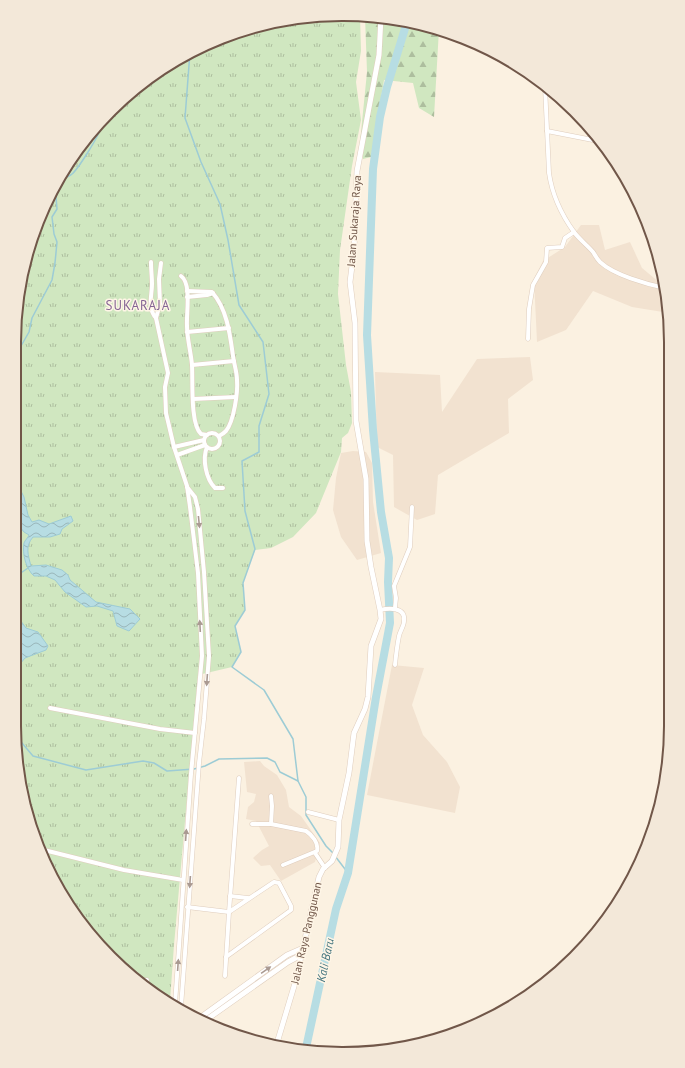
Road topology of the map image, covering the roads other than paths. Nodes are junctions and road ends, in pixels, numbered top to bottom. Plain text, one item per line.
1 (381, 24) edge
2 (546, 94) edge
3 (547, 131) junction
4 (592, 140) edge
5 (574, 232) junction
6 (151, 262) dead end
7 (161, 263) dead end
8 (181, 276) dead end
9 (659, 287) edge
10 (188, 291) junction
11 (213, 293) junction
12 (187, 297) junction
13 (156, 318) junction
14 (228, 328) junction
15 (187, 332) junction
16 (528, 340) dead end
17 (234, 361) junction
18 (192, 365) junction
19 (236, 397) junction
20 (193, 399) junction
21 (219, 436) junction
22 (206, 437) junction
23 (206, 446) junction
24 (174, 447) junction
25 (176, 455) junction
26 (187, 486) junction
27 (223, 488) dead end
28 (412, 507) dead end
29 (382, 609) junction
30 (394, 609) junction
31 (202, 656) junction
32 (209, 656) junction
33 (395, 665) dead end
34 (50, 708) dead end
35 (197, 710) junction
36 (205, 711) junction
37 (195, 733) junction
38 (239, 778) dead end
39 (271, 796) dead end
40 (308, 812) dead end
41 (339, 820) junction
42 (252, 824) dead end
43 (271, 824) junction
44 (46, 850) edge
45 (315, 853) junction
46 (283, 865) dead end
47 (325, 868) junction
48 (183, 880) junction
49 (230, 896) junction
50 (248, 898) junction
51 (182, 906) junction
52 (188, 907) junction
53 (228, 912) junction
54 (302, 948) junction
55 (301, 955) junction
56 (226, 957) junction
57 (225, 976) dead end
58 (236, 995) junction
59 (175, 1000) edge
60 (181, 1004) edge
61 (203, 1016) edge
62 (208, 1018) edge
63 (278, 1040) edge

1 - 29 street, Jalan Sukaraja Raya
2 - 3 street
3 - 4 street
3 - 5 street
5 - 9 street
5 - 16 street
6 - 13 street
7 - 13 street
8 - 10 street
10 - 11 street
10 - 12 street
11 - 12 street
11 - 14 street
12 - 15 street
13 - 24 street
14 - 15 street
14 - 17 street
15 - 18 street
17 - 18 street
17 - 19 street
18 - 20 street
19 - 20 street
19 - 21 street
20 - 22 street
21 - 22 street
21 - 23 street
22 - 23 street
22 - 24 street
23 - 25 street
23 - 27 street
24 - 25 street
25 - 26 street
31 -> 26 street
26 -> 32 street
28 - 30 street
29 - 30 street
29 - 41 street, Jalan Raya Panggunan
30 - 33 street
31 - 32 street
31 - 35 street
32 -> 36 street
34 - 37 street
35 - 36 street
35 - 37 street
36 -> 52 street
48 -> 37 street
38 - 49 street
39 - 43 street
40 - 41 street
41 - 47 street, Jalan Raya Panggunan
42 - 43 street
43 - 45 street
44 - 48 street
45 - 46 street
45 - 47 street
47 - 54 street, Jalan Raya Panggunan
48 - 51 street
49 - 50 street
49 - 53 street
50 - 53 street
50 - 56 street
51 - 52 street
59 -> 51 street
52 - 53 street
52 - 60 street
53 - 56 street
54 - 55 street, Jalan Raya Panggunan
58 -> 54 street
55 - 58 street
55 - 63 street, Jalan Raya Panggunan
56 - 57 street
58 - 61 street
58 - 62 street

